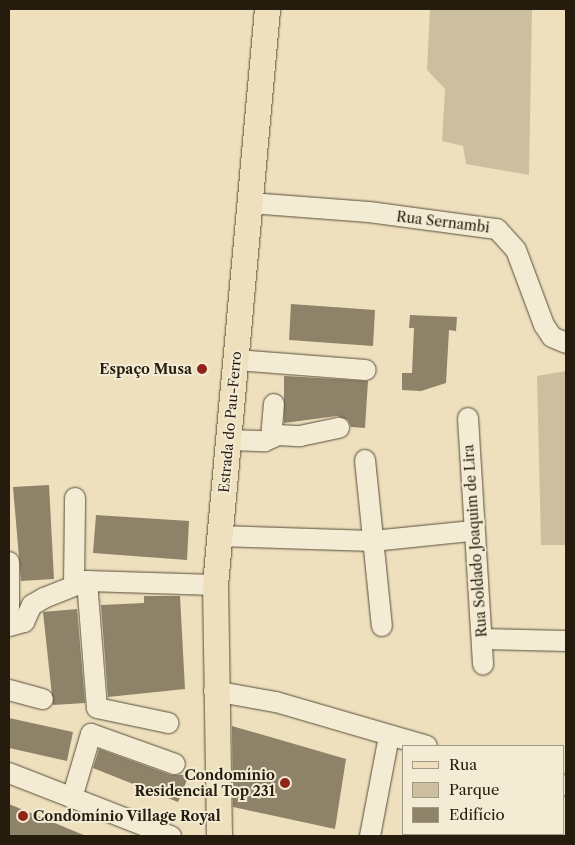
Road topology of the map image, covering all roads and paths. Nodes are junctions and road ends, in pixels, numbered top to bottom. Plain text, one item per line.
1 (267, 9) edge
2 (250, 203) junction
3 (566, 343) edge
4 (236, 360) junction
5 (358, 374) dead end
6 (274, 404) dead end
7 (468, 418) dead end
8 (339, 428) dead end
9 (271, 438) junction
10 (229, 440) junction
11 (365, 460) dead end
12 (75, 498) dead end
13 (472, 532) junction
14 (219, 536) junction
15 (373, 541) junction
16 (9, 562) edge
17 (80, 583) junction
18 (215, 585) junction
19 (9, 608) edge
20 (9, 626) edge
21 (382, 626) dead end
22 (482, 639) junction
23 (566, 641) edge
24 (483, 664) dead end
25 (9, 690) edge
26 (214, 691) junction
27 (43, 699) dead end
28 (168, 723) dead end
29 (389, 736) junction
30 (423, 745) edge
31 (175, 764) dead end
32 (9, 773) edge
33 (72, 798) junction
34 (171, 836) edge
35 (219, 836) edge
36 (370, 836) edge

1 - 2 main road, Estrada do Pau-Ferro
2 - 3 street, Rua Sernambi
2 - 4 main road, Estrada do Pau-Ferro
4 - 5 street
4 - 10 main road, Estrada do Pau-Ferro
6 - 9 street
7 - 13 street, Rua Soldado Joaquim de Lira
8 - 9 street
9 - 10 street
10 - 14 main road, Estrada do Pau-Ferro
11 - 15 street
12 - 17 street
13 - 15 street
13 - 22 street, Rua Soldado Joaquim de Lira
14 - 15 street
14 - 18 main road, Estrada do Pau-Ferro
15 - 21 street
16 - 19 street
17 - 18 street
17 - 20 street
17 - 28 street
18 - 26 main road, Estrada do Pau-Ferro
22 - 23 street
22 - 24 street, Rua Soldado Joaquim de Lira
25 - 27 street
26 - 29 street
26 - 35 main road, Estrada do Pau-Ferro
29 - 30 street
29 - 36 street
31 - 33 street
32 - 33 street
33 - 34 street

